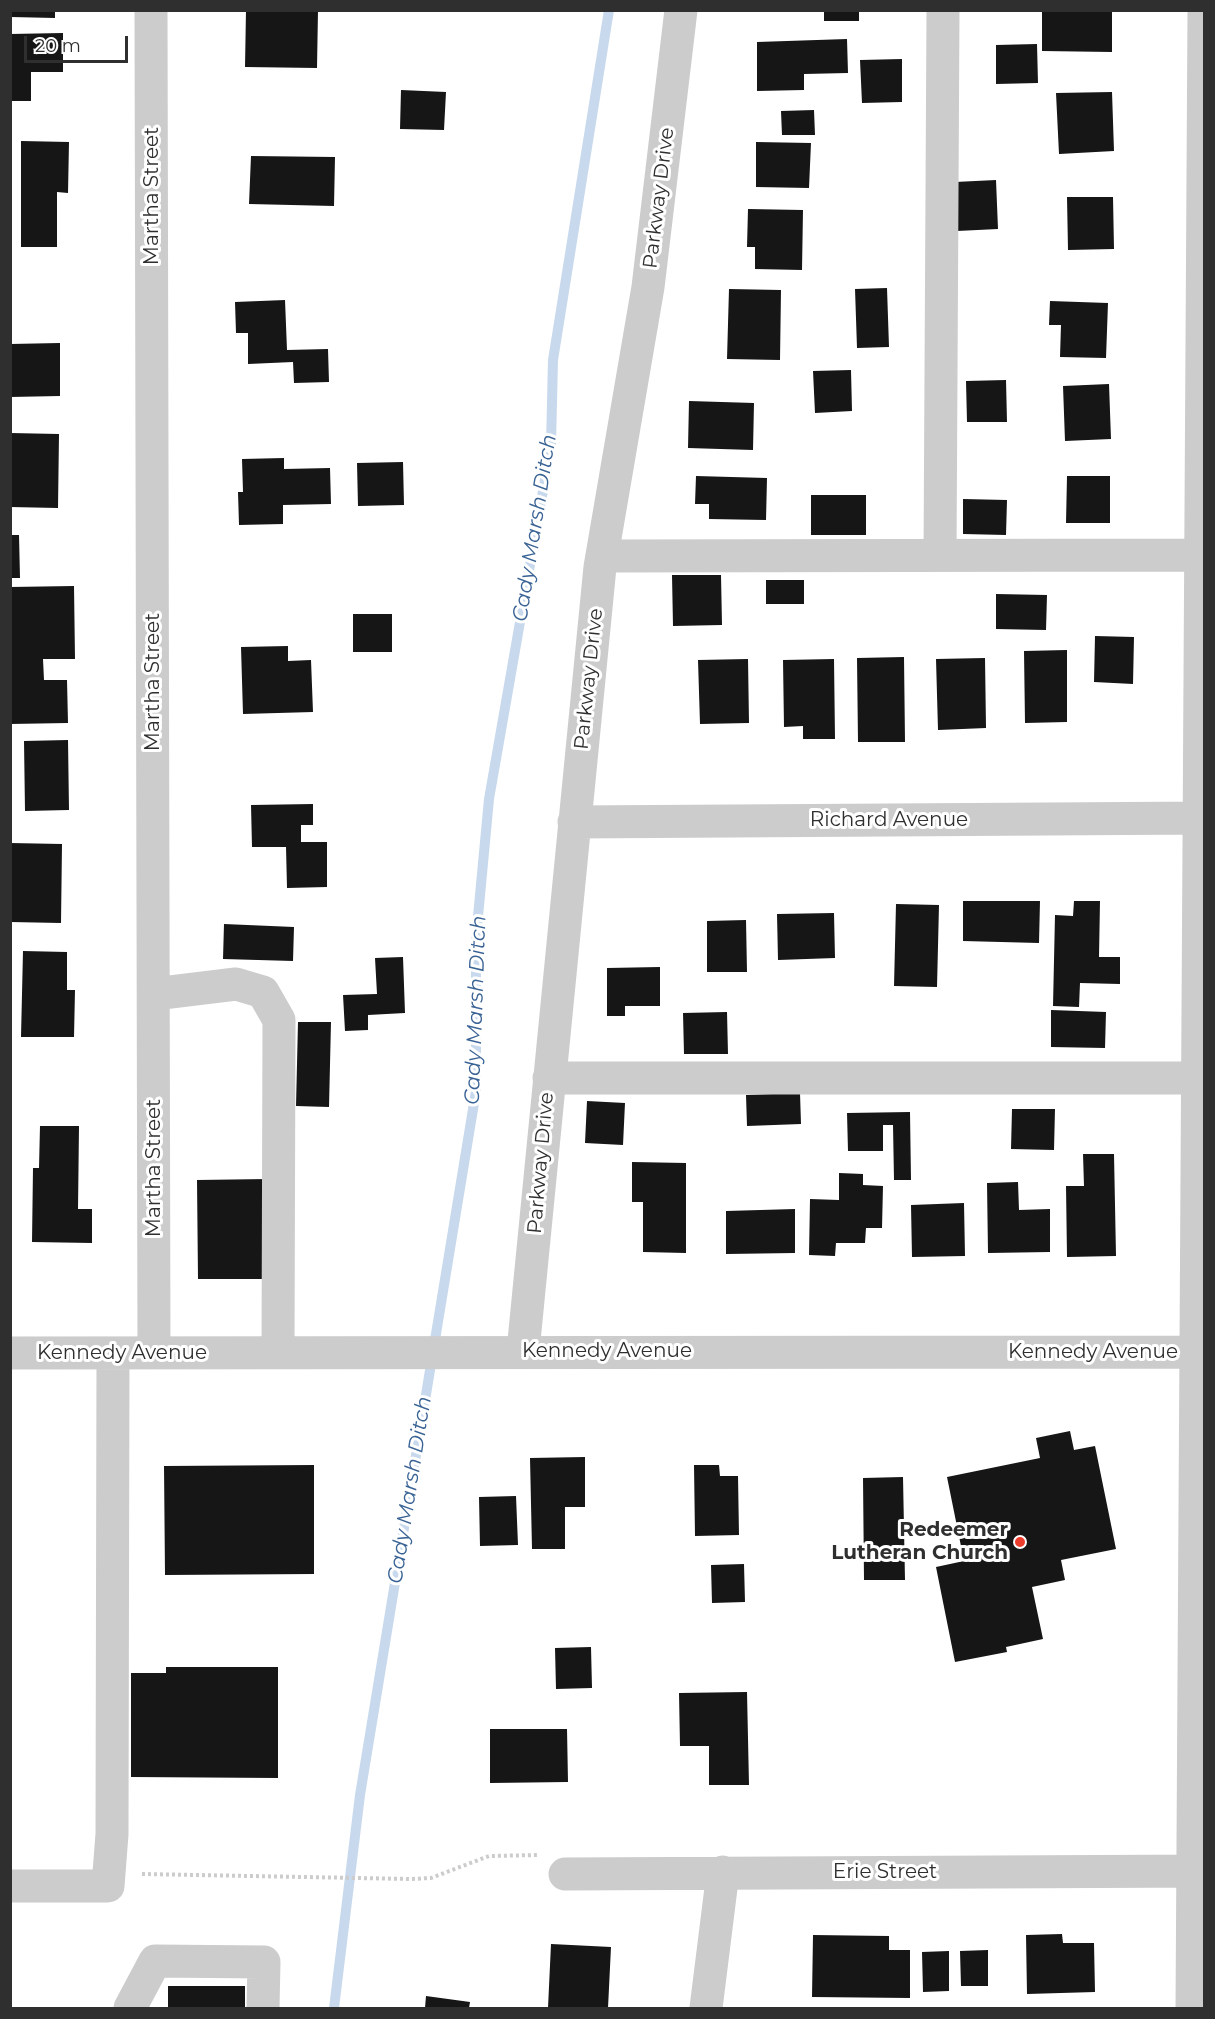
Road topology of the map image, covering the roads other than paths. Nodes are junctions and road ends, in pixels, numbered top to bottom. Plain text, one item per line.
1 (151, 10) edge
2 (681, 10) edge
3 (943, 10) edge
4 (1204, 10) edge
5 (940, 555) junction
6 (1202, 555) edge
7 (603, 556) junction
8 (1202, 818) edge
9 (574, 822) junction
10 (154, 994) junction
11 (549, 1078) junction
12 (1201, 1078) edge
13 (523, 1351) junction
14 (278, 1352) junction
15 (1200, 1352) edge
16 (10, 1353) edge
17 (113, 1353) junction
18 (154, 1353) junction
19 (1198, 1871) edge
20 (723, 1872) junction
21 (565, 1874) road end
22 (10, 1886) edge
23 (130, 2008) edge
24 (263, 2008) edge
25 (706, 2008) edge
26 (1192, 2008) edge

1 - 10 street, Martha Street
2 - 7 street, Parkway Drive
3 - 5 street
4 - 6 street
5 - 6 street
5 - 7 street
6 - 8 street
7 - 9 street, Parkway Drive
8 - 9 street, Richard Avenue
8 - 12 street
9 - 11 street, Parkway Drive
10 - 14 street
10 - 18 street, Martha Street
11 - 12 street
11 - 13 street, Parkway Drive
12 - 15 street
13 - 14 street, Kennedy Avenue
13 - 15 street, Kennedy Avenue
14 - 18 street, Kennedy Avenue
15 - 19 street
16 - 17 street, Kennedy Avenue
17 - 18 street, Kennedy Avenue
17 - 22 street
19 - 20 street, Erie Street
19 - 26 street
20 - 21 street, Erie Street
20 - 25 street
23 - 24 street

